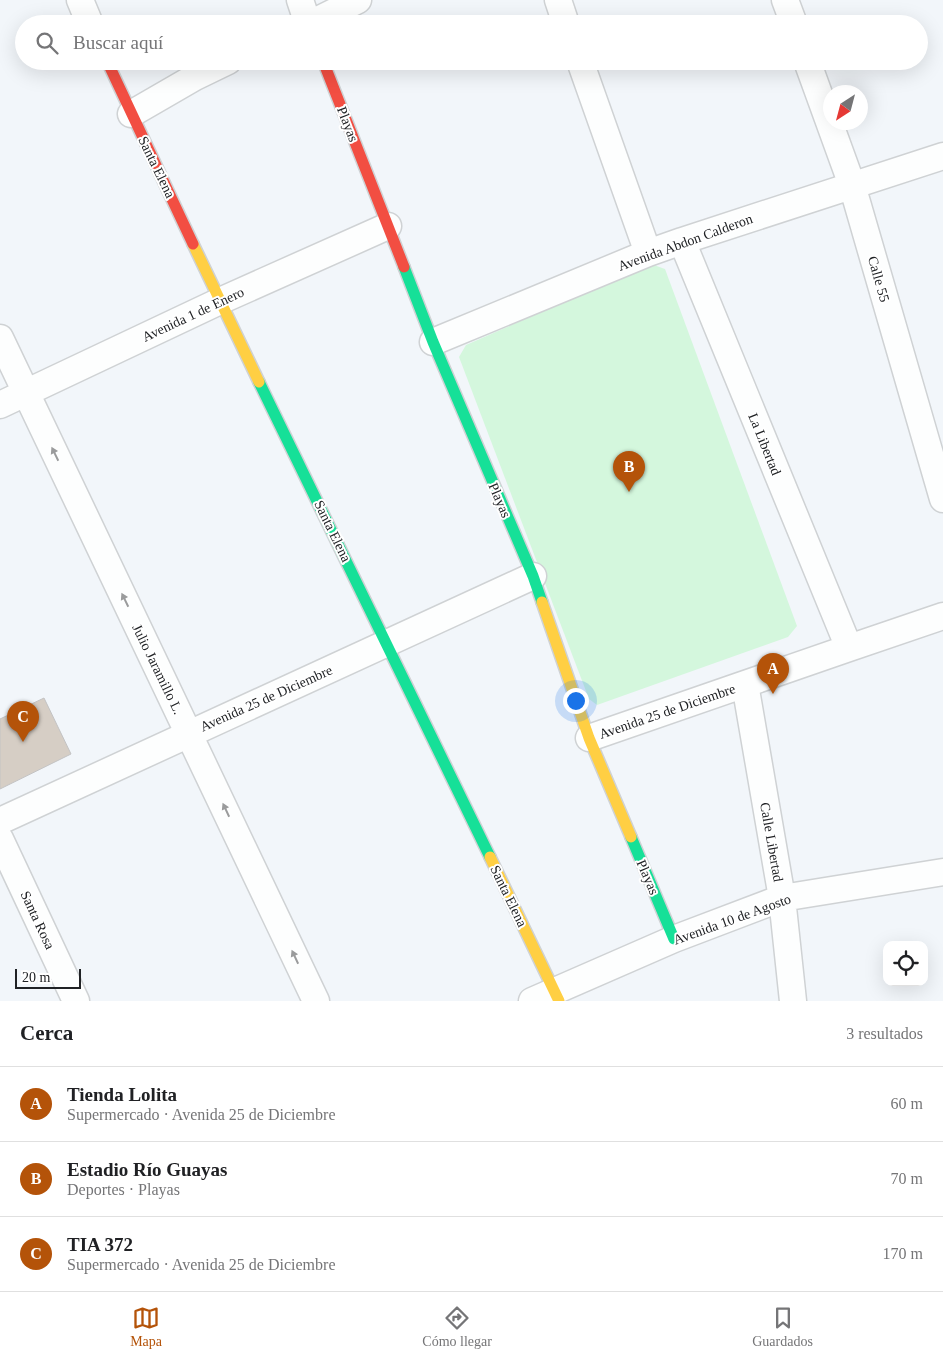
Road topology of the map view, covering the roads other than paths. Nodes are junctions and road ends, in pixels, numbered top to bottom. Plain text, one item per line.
1 (80, 0) edge
2 (300, 0) edge
3 (358, 0) edge
4 (558, 0) edge
5 (785, 0) edge
6 (86, 15) edge
7 (306, 15) edge
8 (327, 15) edge
9 (563, 15) edge
10 (791, 15) edge
11 (111, 70) edge
12 (209, 70) edge
13 (327, 70) edge
14 (583, 70) edge
15 (810, 70) edge
16 (131, 114) junction
17 (943, 156) edge
18 (852, 185) junction
19 (388, 226) junction
20 (682, 241) junction
21 (648, 253) junction
22 (220, 300) junction
23 (0, 338) edge
24 (433, 342) junction
25 (26, 393) junction
26 (0, 405) edge
27 (943, 498) edge
28 (533, 576) junction
29 (943, 616) edge
30 (388, 644) junction
31 (848, 648) junction
32 (745, 684) junction
33 (189, 733) junction
34 (589, 738) junction
35 (0, 821) edge
36 (0, 839) edge
37 (943, 872) edge
38 (782, 898) junction
39 (674, 939) junction
40 (549, 998) edge
41 (76, 1001) edge
42 (316, 1001) edge
43 (793, 1001) edge

1 - 6 street
2 - 7 street
3 - 8 street
4 - 9 street
5 - 10 street
11 - 16 street, Santa Elena
12 - 16 street
13 - 19 street, Playas
14 - 21 street
15 - 18 street, Calle 55
16 - 22 street, Santa Elena
17 - 18 street, Avenida Abdon Calderon
18 - 20 street, Avenida Abdon Calderon
18 - 27 street, Calle 55
19 - 22 street, Avenida 1 de Enero
19 - 24 street, Playas
20 - 21 street, Avenida Abdon Calderon
20 - 31 street, La Libertad
21 - 24 street, Avenida Abdon Calderon
22 - 25 street, Avenida 1 de Enero
22 - 30 street, Santa Elena
23 - 25 street, Julio Jaramillo L.
24 - 28 street, Playas
25 - 26 street, Avenida 1 de Enero
33 -> 25 street, Julio Jaramillo L.
28 - 30 street, Avenida 25 de Diciembre
28 - 34 street, Playas
29 - 31 street, Avenida 25 de Diciembre
30 - 33 street, Avenida 25 de Diciembre
30 - 40 street, Santa Elena
31 - 32 street, Avenida 25 de Diciembre
32 - 34 street, Avenida 25 de Diciembre
32 - 38 street, Calle Libertad
33 - 35 street, Avenida 25 de Diciembre
42 -> 33 street, Julio Jaramillo L.
34 - 39 street, Playas
36 - 41 street, Santa Rosa
37 - 38 street, Avenida 10 de Agosto
38 - 39 street, Avenida 10 de Agosto
38 - 43 street, Calle Libertad
39 - 40 street, Avenida 10 de Agosto

